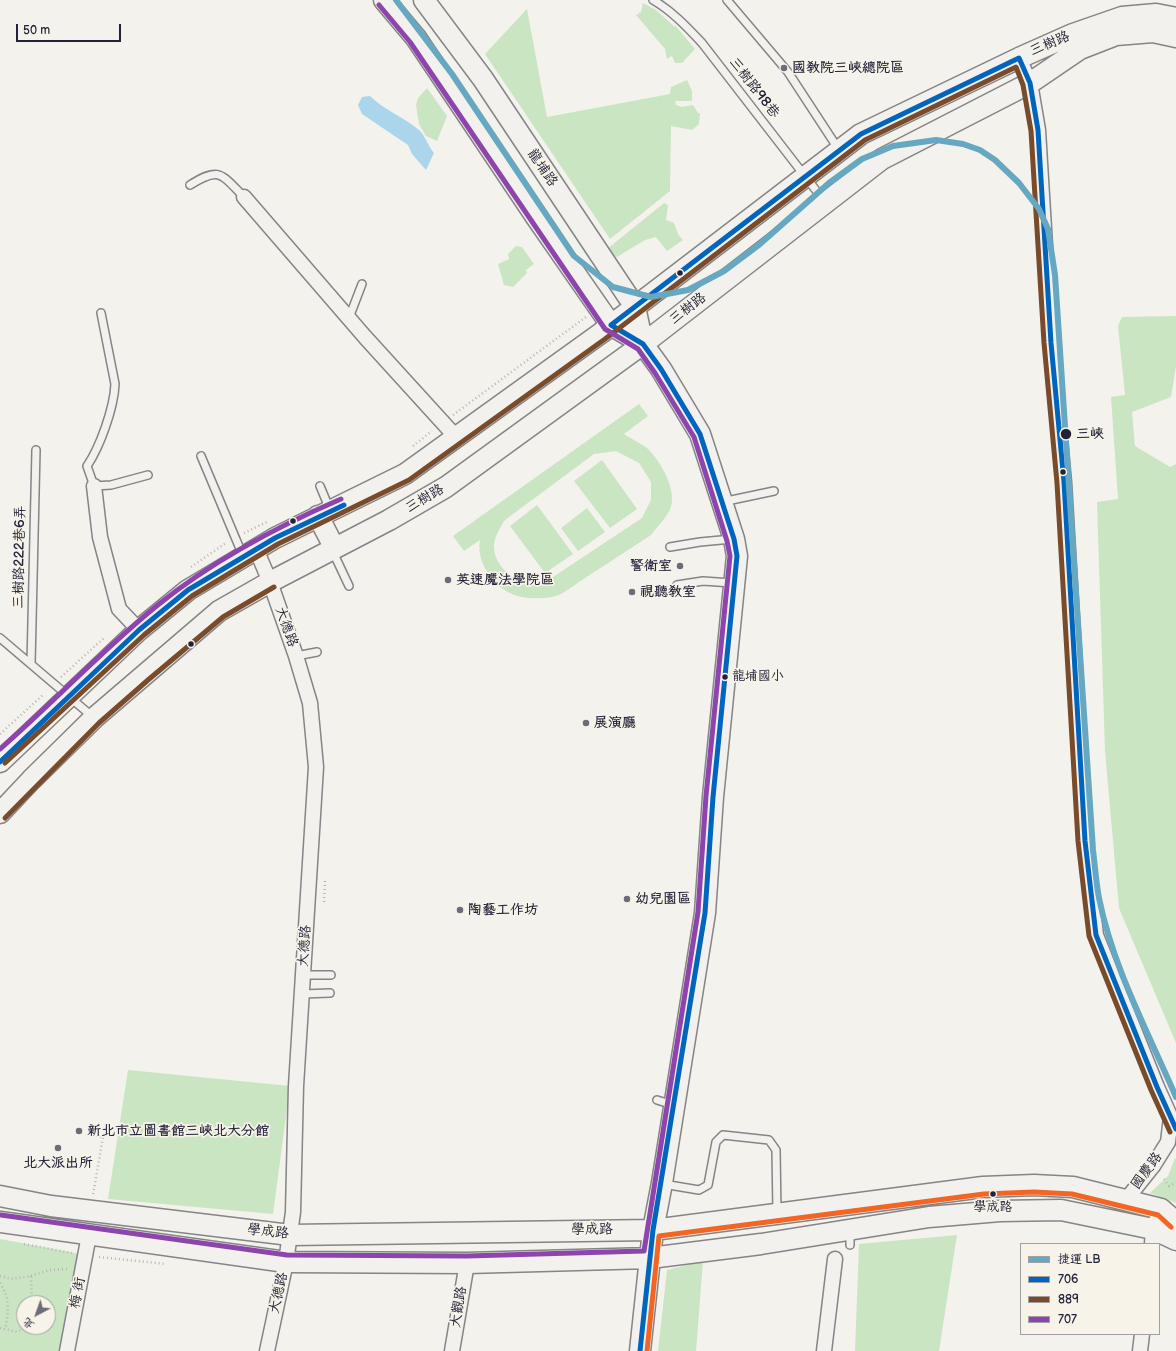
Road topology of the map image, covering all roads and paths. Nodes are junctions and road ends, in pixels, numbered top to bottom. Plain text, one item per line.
1 (384, 0) edge
2 (424, 0) edge
3 (653, 0) edge
4 (727, 0) edge
5 (1176, 18) edge
6 (1176, 37) edge
7 (1019, 58) junction
8 (1030, 83) junction
9 (839, 150) junction
10 (805, 176) junction
11 (190, 185) dead end
12 (244, 197) joint
13 (825, 202) junction
14 (362, 284) dead end
15 (636, 307) junction
16 (101, 313) dead end
17 (588, 315) dead end
18 (349, 318) junction
19 (611, 326) junction
20 (643, 344) junction
21 (448, 419) dead end
22 (432, 431) dead end
23 (456, 437) junction
24 (36, 450) dead end
25 (406, 451) dead end
26 (201, 456) dead end
27 (148, 475) dead end
28 (94, 486) junction
29 (320, 486) dead end
30 (774, 491) dead end
31 (722, 502) junction
32 (324, 513) junction
33 (734, 539) junction
34 (670, 547) dead end
35 (332, 548) junction
36 (250, 552) junction
37 (270, 582) junction
38 (735, 583) junction
39 (677, 585) dead end
40 (349, 586) dead end
41 (139, 630) junction
42 (0, 638) edge
43 (317, 652) dead end
44 (296, 656) junction
45 (31, 664) junction
46 (44, 694) dead end
47 (68, 697) junction
48 (94, 718) junction
49 (0, 734) edge
50 (20, 742) junction
51 (0, 758) edge
52 (0, 762) edge
53 (0, 813) edge
54 (325, 881) dead end
55 (324, 902) dead end
56 (303, 975) junction
57 (331, 975) dead end
58 (330, 993) dead end
59 (302, 994) junction
60 (1173, 1123) edge
61 (92, 1135) dead end
62 (1164, 1179) dead end
63 (662, 1183) junction
64 (1176, 1183) edge
65 (0, 1196) edge
66 (93, 1197) dead end
67 (1125, 1201) junction
68 (1161, 1209) junction
69 (777, 1213) junction
70 (0, 1222) edge
71 (1176, 1222) edge
72 (653, 1230) junction
73 (90, 1235) junction
74 (290, 1235) junction
75 (1153, 1237) edge
76 (1176, 1240) edge
77 (20, 1243) dead end
78 (650, 1258) junction
79 (835, 1259) dead end
80 (84, 1262) junction
81 (286, 1262) junction
82 (467, 1263) junction
83 (173, 1264) dead end
84 (0, 1276) edge
85 (31, 1276) junction
86 (0, 1283) edge
87 (32, 1295) edge
88 (0, 1328) edge
89 (5, 1329) junction
90 (16, 1332) edge
91 (1142, 1335) edge
92 (67, 1351) edge
93 (267, 1351) edge
94 (452, 1351) edge
95 (640, 1351) edge
96 (824, 1351) edge
97 (1140, 1351) edge

1 - 19 street
2 - 15 street, 龍埔路
3 - 10 lane, 三樹路98巷
4 - 9 lane
5 - 7 street, 三樹路
6 - 8 street, 三樹路
7 - 8 street, 國慶路
7 - 9 street, 三樹路
8 - 13 street, 三樹路
8 - 60 street, 國慶路
9 - 10 street, 三樹路
10 - 13 lane, 三樹路98巷
10 - 15 street, 三樹路
11 - 12 lane
12 - 18 street
13 - 20 street, 三樹路
14 - 18 lane
15 - 19 street, 三樹路
15 - 20 street, 龍埔路
16 - 28 lane
17 - 21 path
18 - 23 street
19 - 20 street
19 - 23 street, 三樹路
20 - 31 street
20 - 35 street, 三樹路
22 - 25 path
23 - 32 street, 三樹路
24 - 45 lane, 三樹路222巷6弄
26 - 36 lane
27 - 28 lane
28 - 41 street
29 - 32 lane
30 - 31 lane
31 - 33 street
32 - 35 street
32 - 36 street, 三樹路
33 - 34 lane
33 - 38 street
35 - 37 street, 三樹路
35 - 40 lane
36 - 37 street, 大德路
36 - 41 street, 三樹路
37 - 44 street, 大德路
37 - 48 street, 三樹路
38 - 39 lane
38 - 63 street
41 - 47 street, 三樹路
42 - 45 lane
43 - 44 lane
44 - 56 street, 大德路
45 - 47 lane
46 - 49 path
47 - 48 lane
47 - 50 street, 三樹路
48 - 53 street, 三樹路
50 - 51 street
50 - 52 street, 三樹路
54 - 55 path
56 - 57 lane
56 - 59 street, 大德路
58 - 59 lane
59 - 74 street, 大德路
60 - 67 street, 國慶路
61 - 66 path
62 - 64 path
63 - 69 lane
63 - 72 street
65 - 74 street, 學成路
67 - 68 street, 學成路
67 - 69 street, 學成路
68 - 71 street, 學成路
68 - 75 street
69 - 72 street, 學成路
70 - 73 street, 學成路
72 - 74 street, 學成路
72 - 78 street
73 - 80 street, 梅 街
73 - 81 street, 學成路
74 - 81 street, 大德路
75 - 76 street, 學成路
75 - 78 street, 學成路
77 - 80 path
78 - 82 street, 學成路
78 - 95 street
79 - 96 street
80 - 83 path
80 - 85 path
80 - 92 street, 梅 街
81 - 82 street, 學成路
81 - 93 street, 大德路
82 - 94 street, 大觀路
84 - 85 path
85 - 87 path
86 - 89 path
88 - 89 path
89 - 90 path
91 - 97 street

